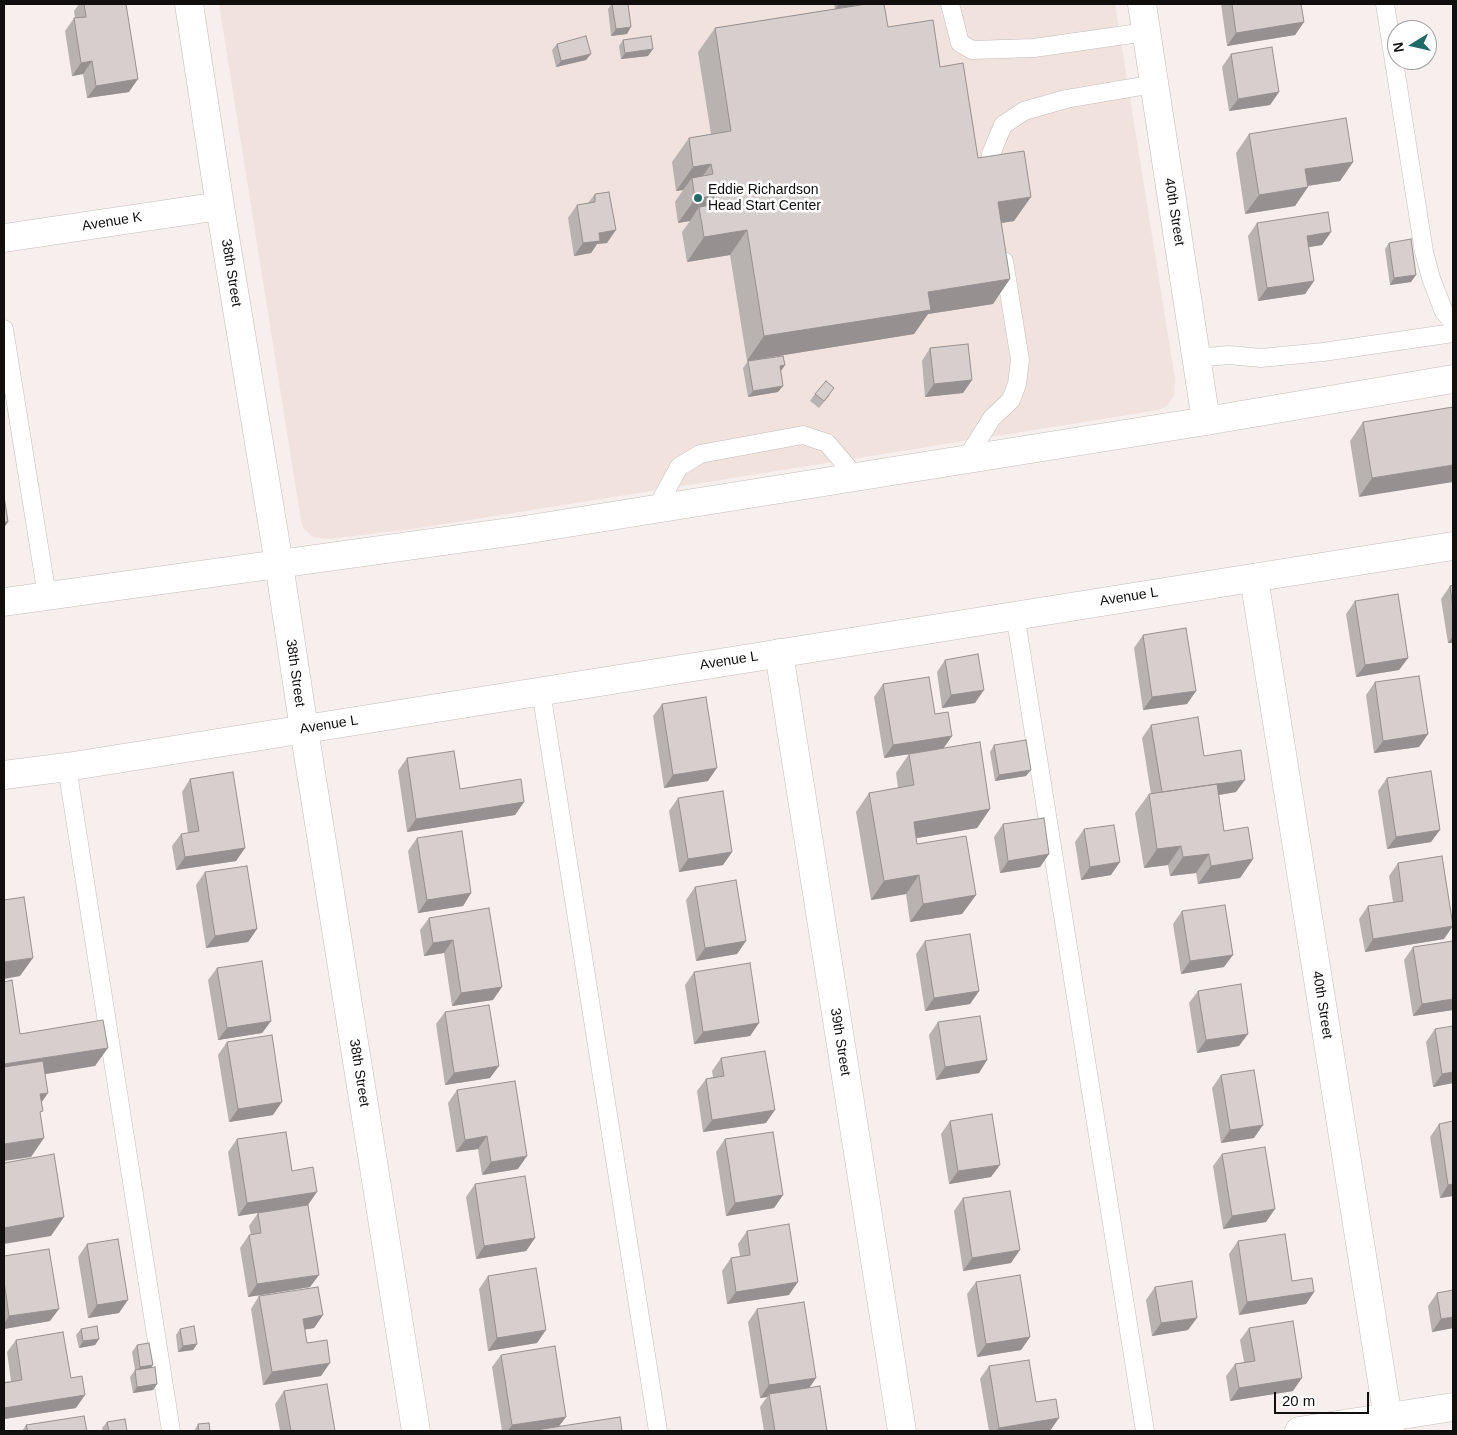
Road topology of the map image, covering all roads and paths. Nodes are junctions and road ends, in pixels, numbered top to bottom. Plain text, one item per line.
1 (189, 4) edge
2 (950, 4) edge
3 (1142, 4) edge
4 (1384, 4) edge
5 (1146, 32) junction
6 (1154, 84) junction
7 (989, 178) edge
8 (220, 206) junction
9 (4, 238) edge
10 (1000, 242) edge
11 (1453, 322) edge
12 (4, 328) edge
13 (1453, 333) edge
14 (1196, 358) junction
15 (1453, 378) edge
16 (1206, 421) junction
17 (966, 459) junction
18 (856, 477) junction
19 (656, 509) junction
20 (1453, 546) edge
21 (279, 564) junction
22 (1254, 578) junction
23 (47, 596) junction
24 (4, 602) edge
25 (1015, 614) junction
26 (779, 653) junction
27 (541, 691) junction
28 (304, 729) junction
29 (67, 767) junction
30 (4, 775) edge
31 (1453, 1407) edge
32 (1388, 1424) edge
33 (171, 1431) edge
34 (416, 1431) edge
35 (658, 1431) edge
36 (902, 1431) edge
37 (1145, 1431) edge
38 (1298, 1431) edge

1 - 8 street, 38th Street
2 - 5 lane
3 - 5 street, 40th Street
4 - 11 lane
5 - 6 street, 40th Street
6 - 7 lane
6 - 14 street, 40th Street
8 - 9 street, Avenue K
8 - 21 street, 38th Street
10 - 17 lane
12 - 23 lane
13 - 14 lane
14 - 16 street, 40th Street
15 - 16 street
16 - 17 street
17 - 18 street
18 - 19 street
18 - 19 lane
19 - 21 street
20 - 22 street, Avenue L
21 - 23 street
21 - 28 street, 38th Street
22 - 25 street, Avenue L
22 - 32 street, 40th Street
23 - 24 street
25 - 26 street, Avenue L
25 - 37 lane
26 - 27 street, Avenue L
26 - 36 street, 39th Street
27 - 28 street, Avenue L
27 - 35 lane
28 - 29 street, Avenue L
28 - 34 street, 38th Street
29 - 30 street, Avenue L
29 - 33 lane
31 - 32 street
32 - 38 street

